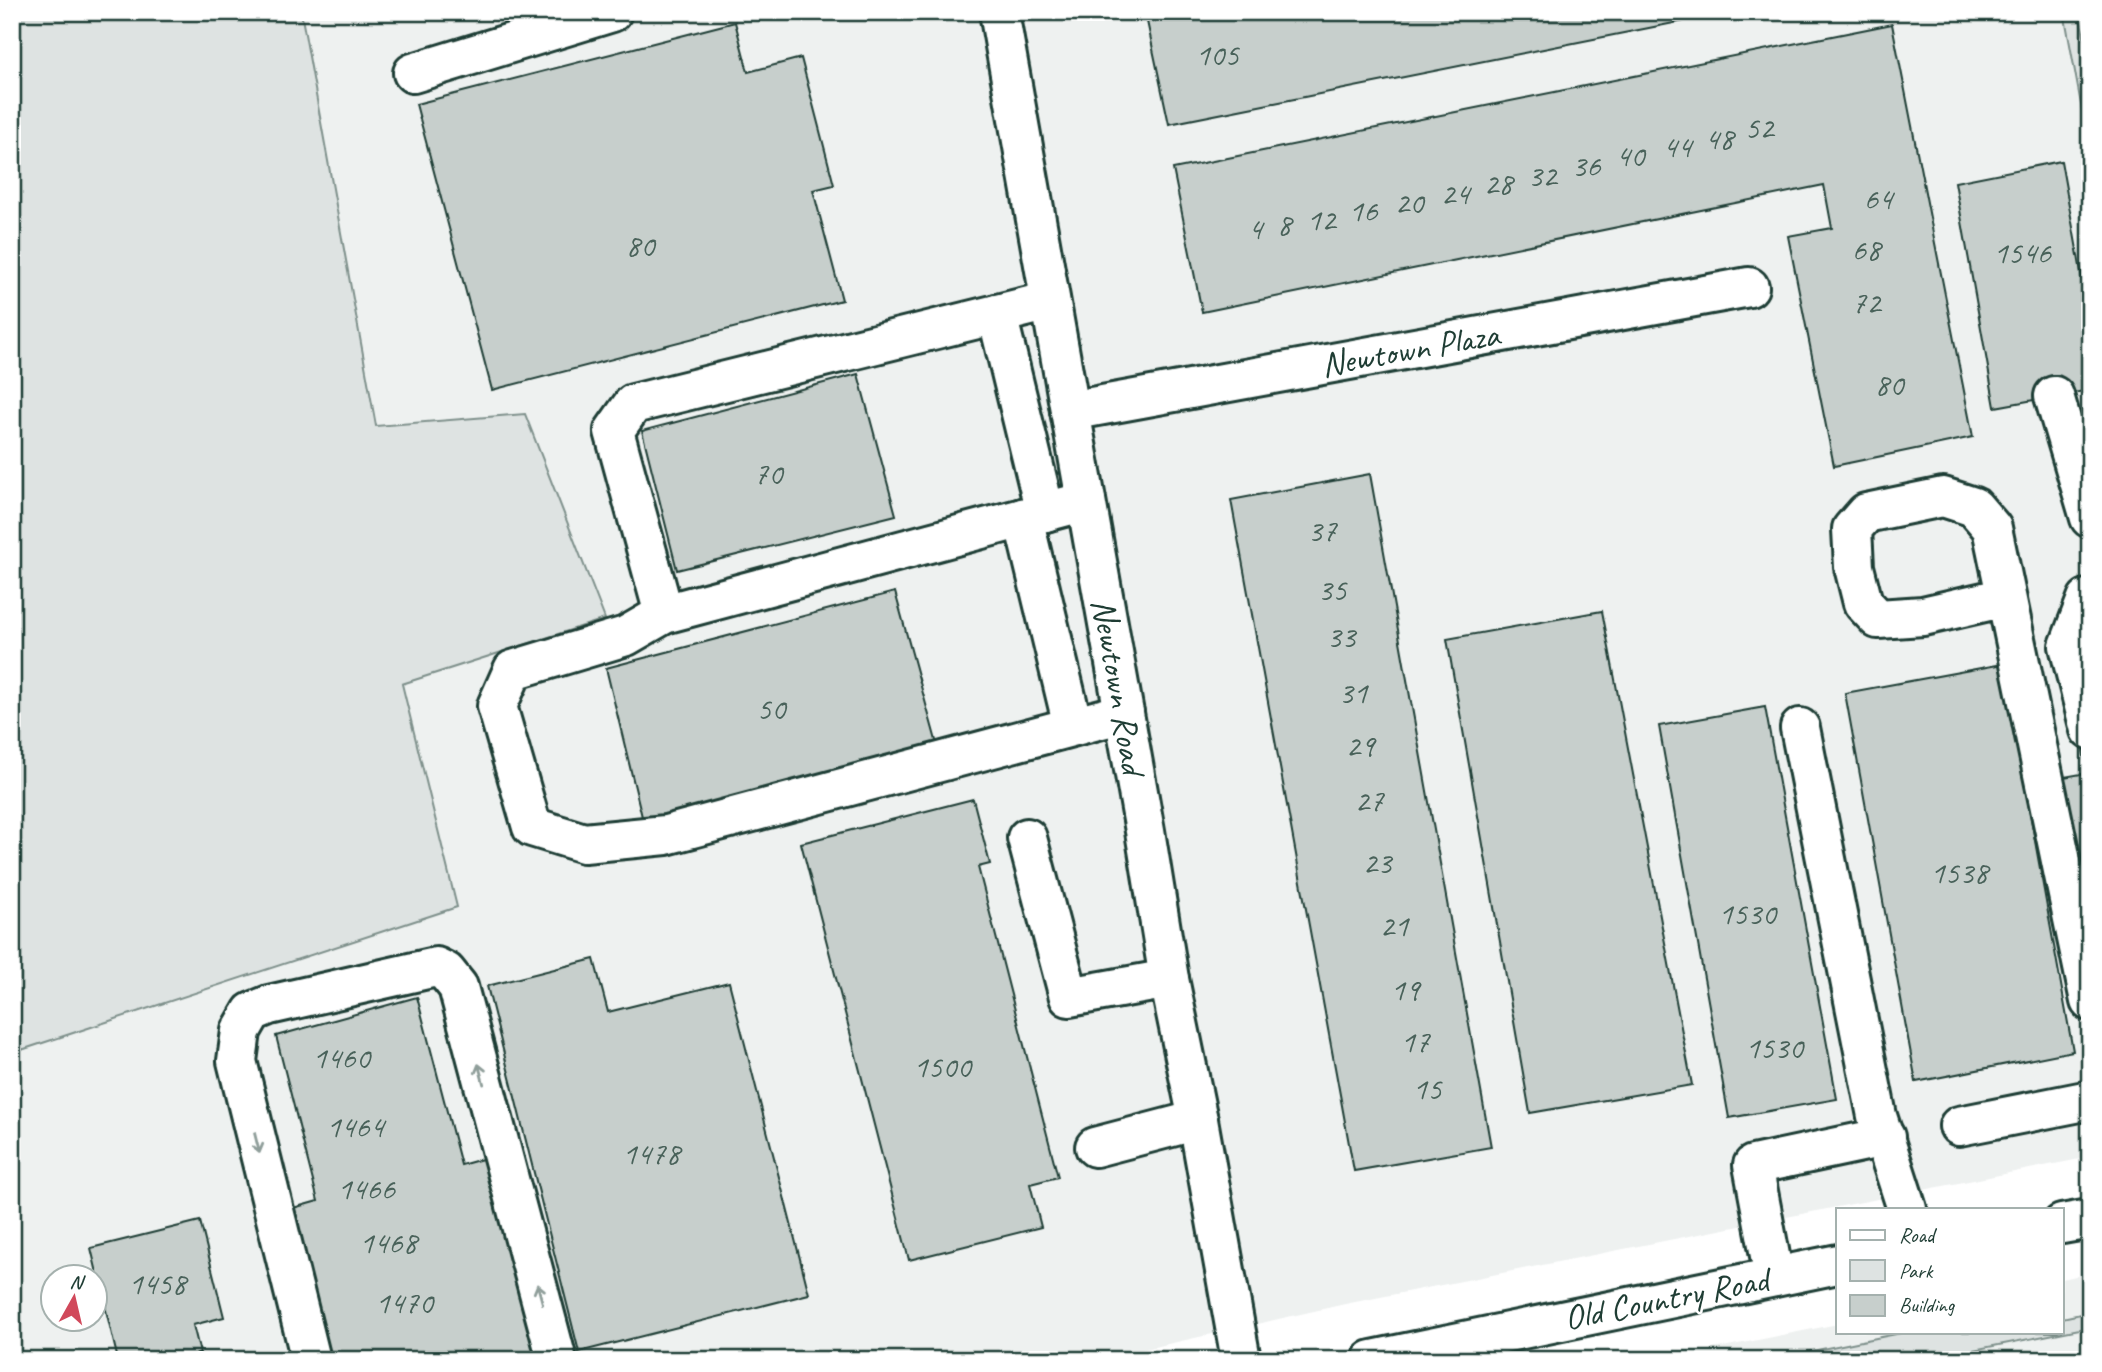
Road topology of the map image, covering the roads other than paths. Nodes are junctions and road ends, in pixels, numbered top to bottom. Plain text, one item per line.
1 (612, 12) edge
2 (999, 12) edge
3 (413, 73) dead end
4 (1749, 287) dead end
5 (1051, 301) junction
6 (997, 314) junction
7 (2054, 396) dead end
8 (1070, 411) junction
9 (1086, 501) junction
10 (1034, 515) junction
11 (2090, 518) edge
12 (2007, 597) dead end
13 (2090, 600) edge
14 (664, 614) junction
15 (1124, 713) junction
16 (1073, 726) junction
17 (1800, 727) dead end
18 (2090, 730) edge
19 (1027, 838) dead end
20 (1169, 979) junction
21 (2090, 1001) edge
22 (2090, 1100) edge
23 (1198, 1120) junction
24 (1959, 1126) dead end
25 (1885, 1137) junction
26 (1095, 1147) dead end
27 (1907, 1208) edge
28 (2090, 1219) edge
29 (2064, 1224) edge
30 (1836, 1264) edge
31 (1774, 1277) junction
32 (311, 1360) edge
33 (557, 1360) edge
34 (1241, 1360) edge
35 (1372, 1360) edge

1 - 3 street
2 - 5 street, Newtown Road
4 - 8 street, Newtown Plaza
5 - 6 street
5 - 8 street, Newtown Road
6 - 10 street
6 - 14 street
7 - 11 street
8 - 9 street, Newtown Road
9 - 10 street
9 - 15 street, Newtown Road
10 - 14 street
10 - 16 street
12 - 21 street
13 - 18 street
14 - 16 street
15 - 16 street
15 - 20 street, Newtown Road
17 - 25 street
19 - 20 street
20 - 23 street, Newtown Road
22 - 24 street
23 - 26 street
23 - 34 street, Newtown Road
25 - 27 street
25 - 31 street
28 - 29 street
30 - 31 street, Old Country Road
31 - 35 street, Old Country Road
33 -> 32 street

